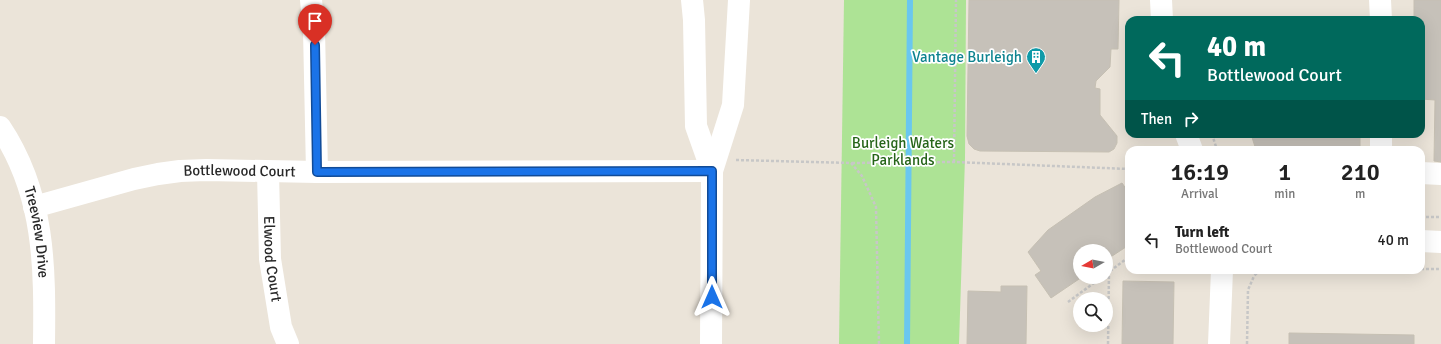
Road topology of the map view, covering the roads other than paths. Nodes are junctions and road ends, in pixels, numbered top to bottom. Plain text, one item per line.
1 (311, 0) edge
2 (692, 0) edge
3 (739, 0) edge
4 (1161, 0) edge
5 (1380, 0) edge
6 (1162, 16) edge
7 (1380, 16) edge
8 (0, 127) edge
9 (712, 171) junction
10 (268, 172) junction
11 (317, 172) junction
12 (1425, 173) edge
13 (1441, 174) edge
14 (34, 207) junction
15 (1425, 241) edge
16 (1441, 242) edge
17 (1222, 274) edge
18 (44, 344) edge
19 (288, 344) edge
20 (711, 344) edge
21 (1219, 344) edge

1 - 11 street
2 - 9 street
3 - 9 street
4 - 6 street
5 - 7 street
8 - 14 street, Treeview Drive
9 - 11 street, Bottlewood Court
9 - 20 street
10 - 11 street, Bottlewood Court
10 - 14 street, Bottlewood Court
10 - 19 street, Elwood Court
12 - 13 street
14 - 18 street, Treeview Drive
15 - 16 street
17 - 21 street

